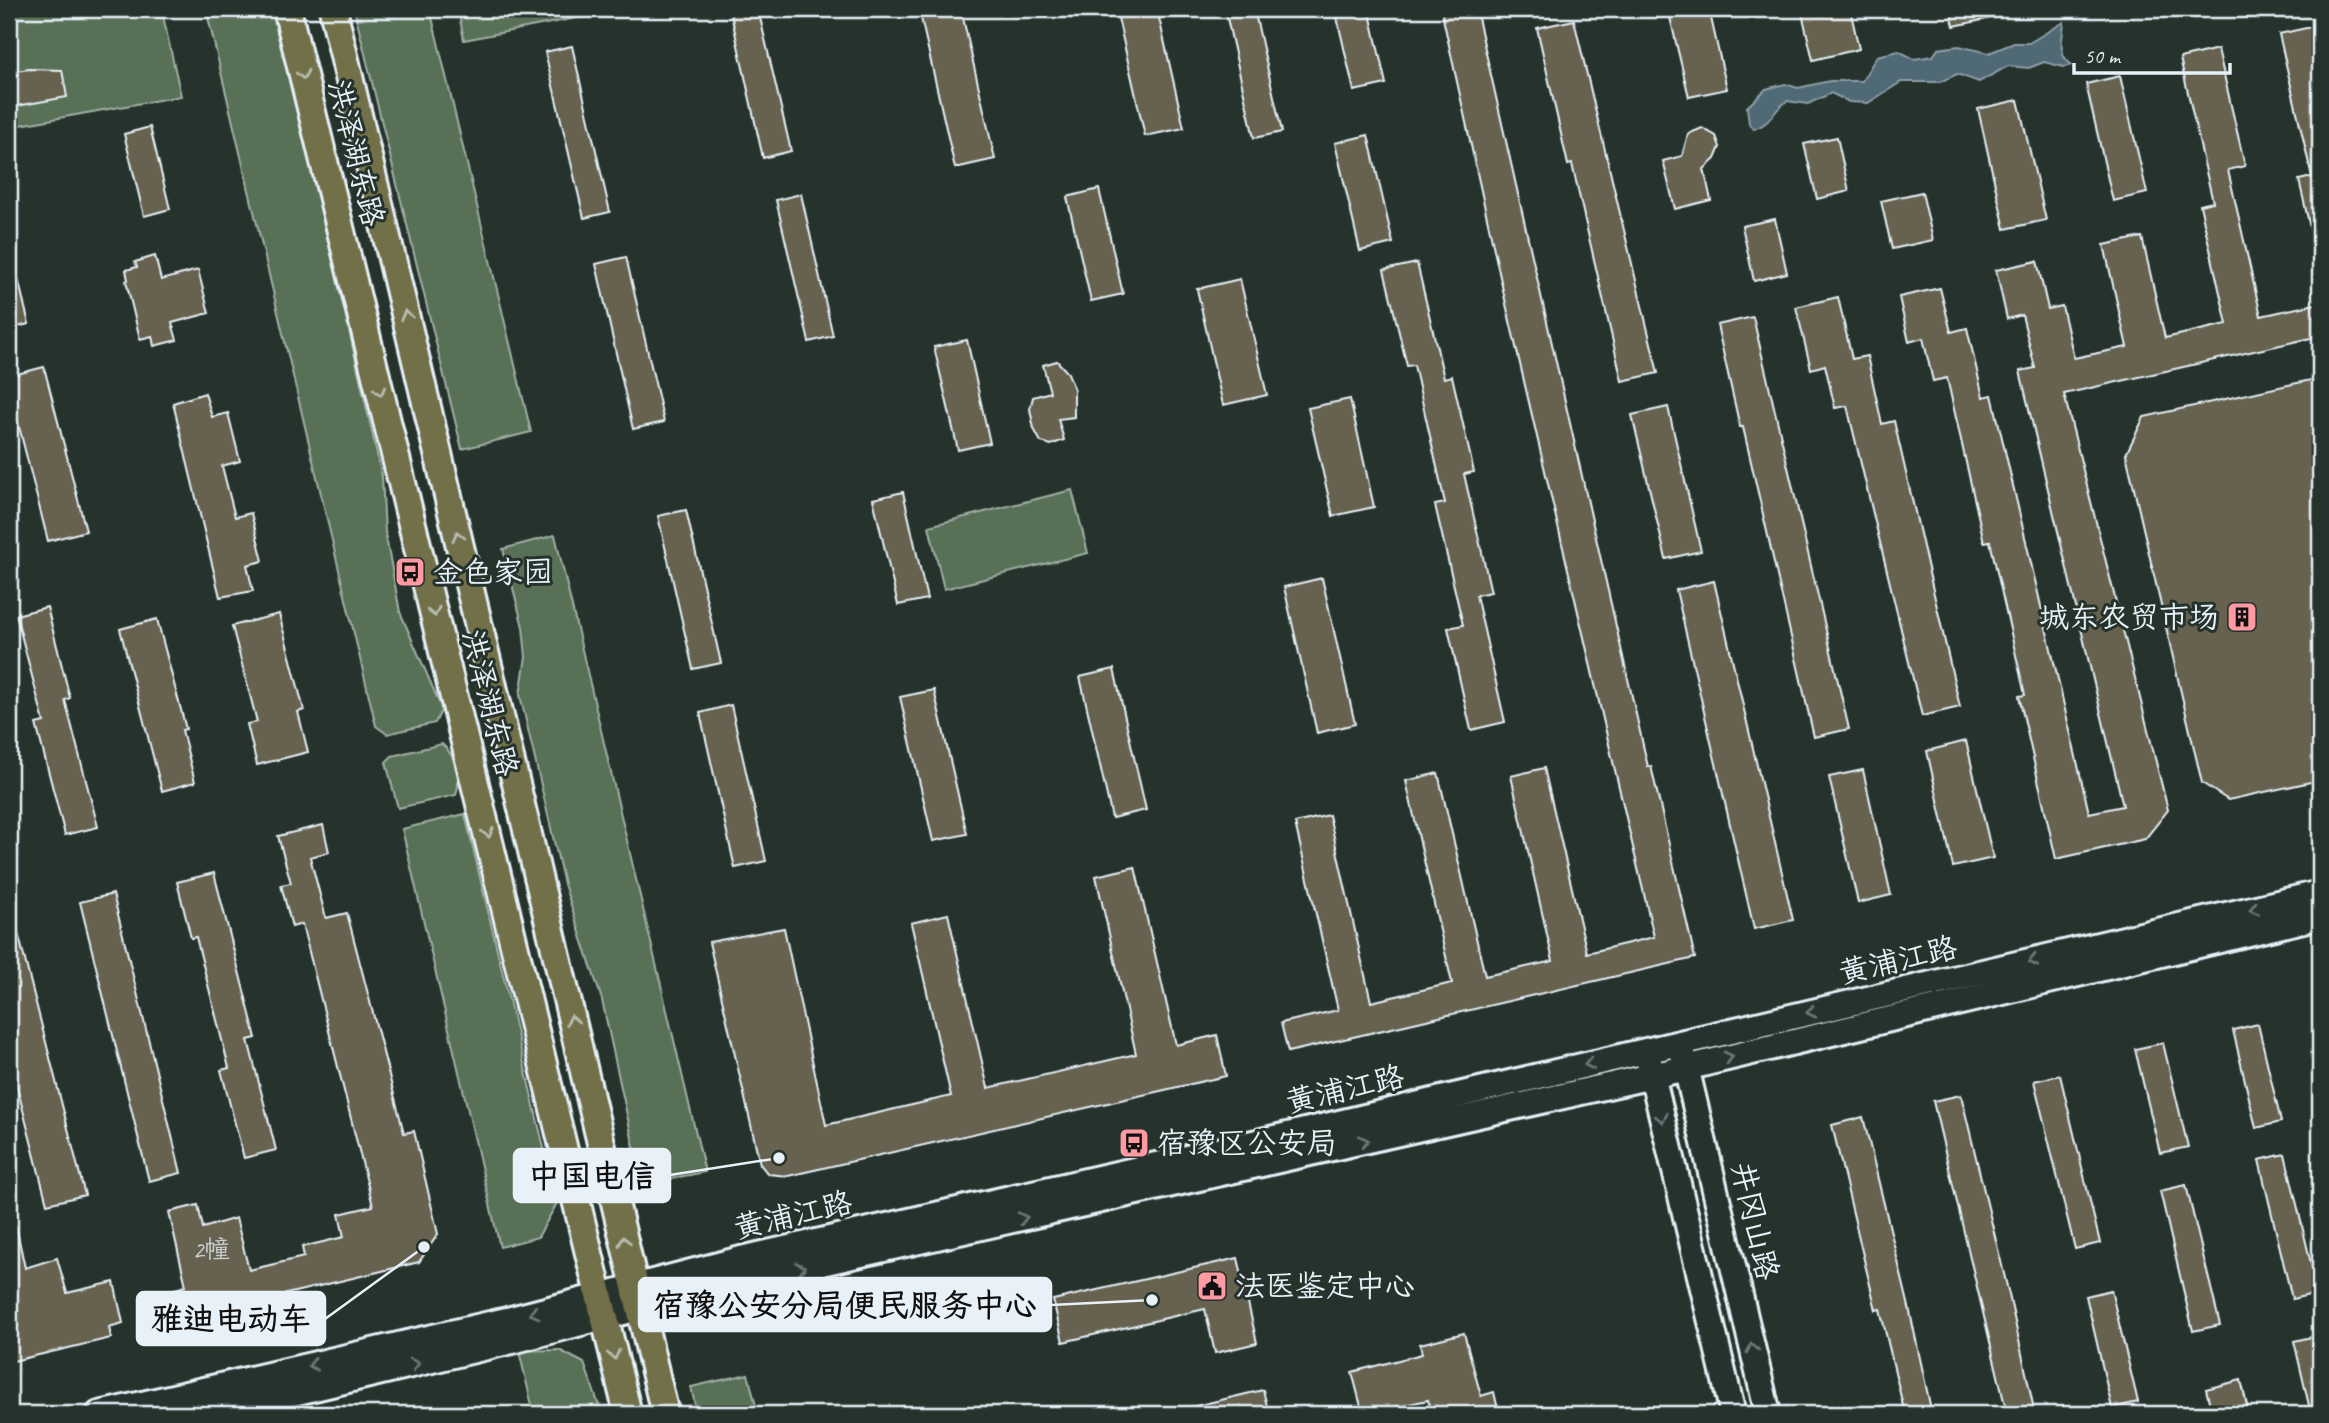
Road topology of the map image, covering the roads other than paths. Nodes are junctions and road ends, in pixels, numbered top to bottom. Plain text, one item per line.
1 (287, 9) edge
2 (334, 9) edge
3 (2320, 893) edge
4 (2320, 916) edge
5 (1680, 1043) junction
6 (1646, 1051) junction
7 (1686, 1068) junction
8 (1652, 1076) junction
9 (637, 1297) junction
10 (603, 1306) junction
11 (99, 1414) edge
12 (205, 1414) edge
13 (628, 1414) edge
14 (665, 1414) edge
15 (1733, 1414) edge
16 (1768, 1414) edge

1 -> 10 main road, 洪泽湖东路
9 -> 2 main road, 洪泽湖东路
3 -> 5 street, 黄浦江路
7 -> 4 street, 黄浦江路
5 - 6 street, 黄浦江路
5 - 7 street, 井冈山路
6 - 8 street
6 -> 9 street, 黄浦江路
7 - 8 street, 黄浦江路
16 -> 7 street, 井冈山路
9 -> 8 street, 黄浦江路
8 -> 15 street
9 - 10 street, 黄浦江路
9 - 14 main road, 洪泽湖东路
10 -> 11 street, 黄浦江路
12 -> 10 street, 黄浦江路
10 -> 13 main road, 洪泽湖东路

